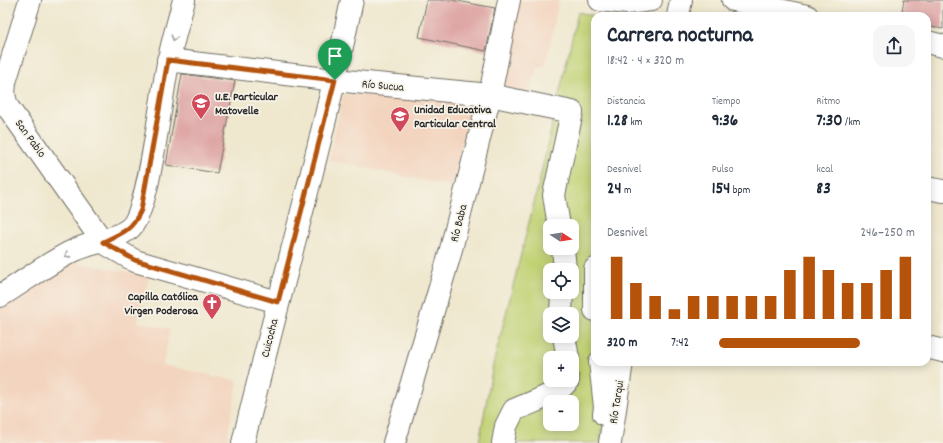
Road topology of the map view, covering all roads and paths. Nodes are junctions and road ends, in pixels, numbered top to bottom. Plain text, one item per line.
1 (30, 0) edge
2 (184, 0) edge
3 (352, 0) edge
4 (509, 0) edge
5 (651, 0) edge
6 (681, 0) edge
7 (733, 0) edge
8 (612, 6) edge
9 (679, 12) edge
10 (788, 12) edge
11 (931, 43) edge
12 (943, 46) edge
13 (168, 60) junction
14 (335, 80) junction
15 (490, 95) junction
16 (931, 189) edge
17 (943, 191) edge
18 (558, 219) edge
19 (103, 242) junction
20 (0, 296) edge
21 (278, 302) junction
22 (931, 348) edge
23 (943, 351) edge
24 (600, 366) edge
25 (621, 366) edge
26 (563, 387) edge
27 (243, 443) edge
28 (394, 443) edge
29 (503, 443) edge
30 (598, 443) edge
31 (610, 443) edge

1 - 19 street, San Pablo
2 -> 13 street
3 - 14 street, Cuicocha
4 - 15 street, Río Baba
5 - 8 street
6 - 9 street
7 - 10 street
11 - 12 street
13 - 14 street, Río Sucua
13 - 19 street
14 - 15 street, Río Sucua
14 - 21 street, Cuicocha
15 - 18 street, Río Sucua
15 - 28 street, Río Baba
16 - 17 street
19 -> 20 street
19 - 21 street
21 - 27 street, Cuicocha
22 - 23 street
24 - 30 street
25 - 31 street, Río Tarqui
26 - 29 street

